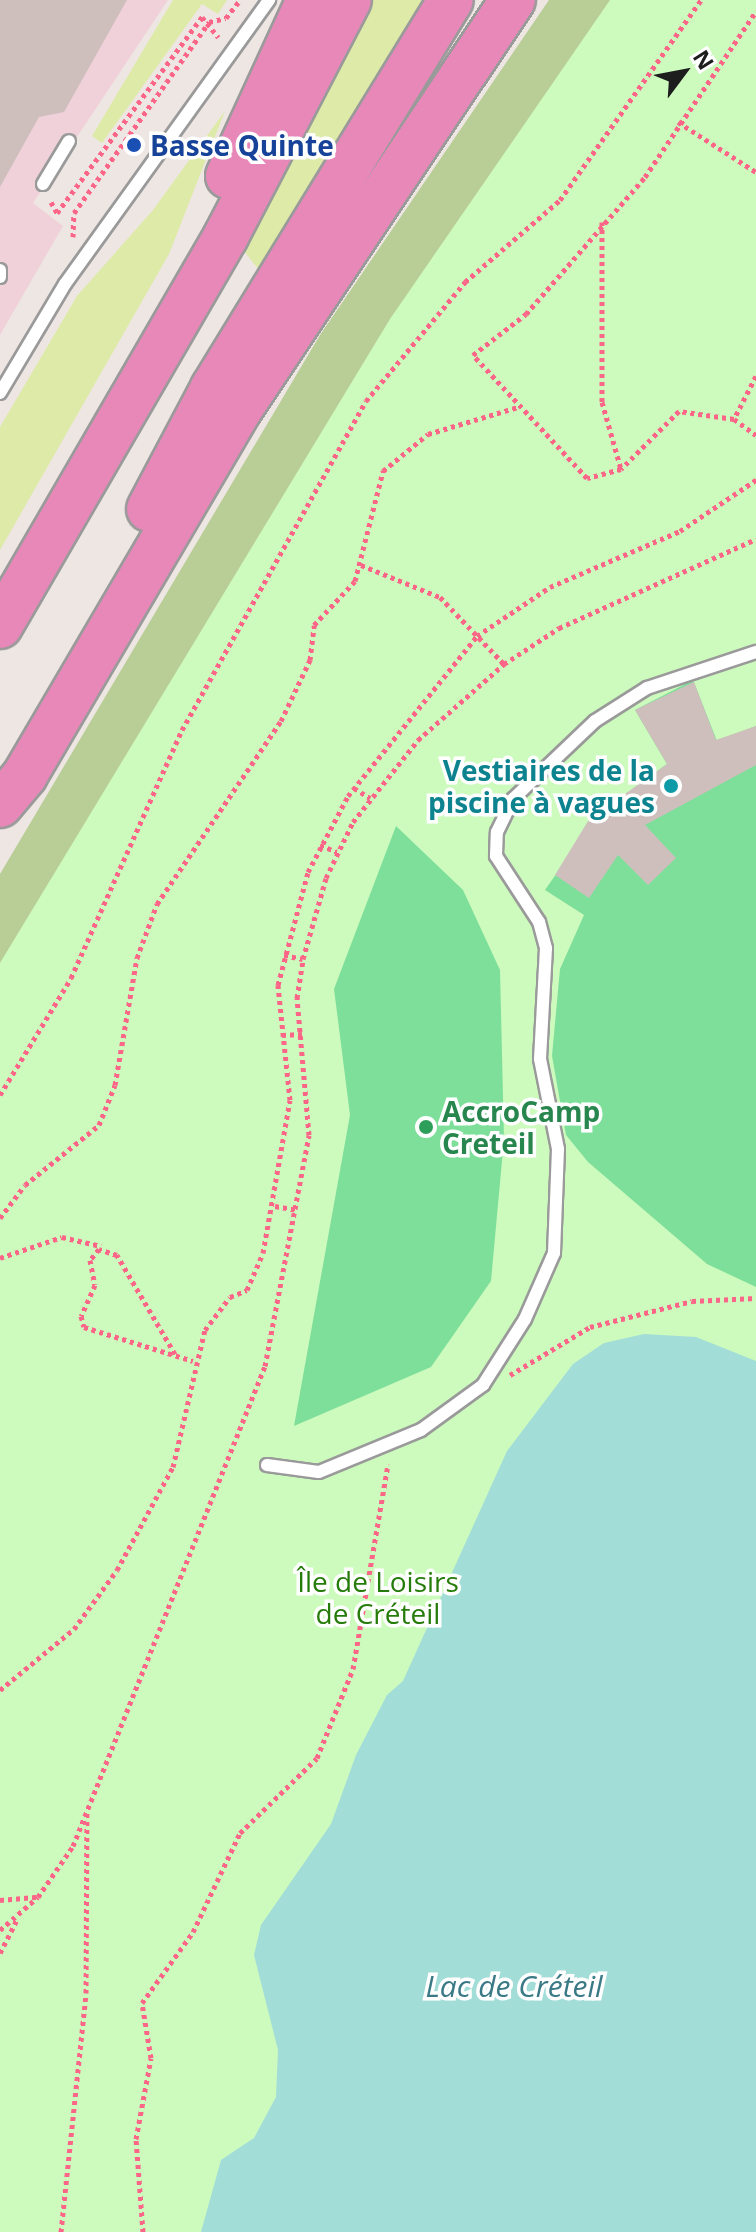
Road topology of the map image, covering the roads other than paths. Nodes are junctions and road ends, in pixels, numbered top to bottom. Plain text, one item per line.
1 (269, 0) edge
2 (309, 0) edge
3 (349, 0) edge
4 (451, 0) edge
5 (513, 0) edge
6 (69, 141) dead end
7 (43, 184) dead end
8 (0, 270) edge
9 (0, 277) edge
10 (0, 393) edge
11 (0, 590) edge
12 (0, 626) edge
13 (756, 652) edge
14 (0, 804) edge
15 (267, 1465) dead end

1 - 10 lane
2 - 11 highway
3 - 12 highway
4 - 14 highway
5 - 14 highway
6 - 7 lane
8 - 9 lane
13 - 15 lane

